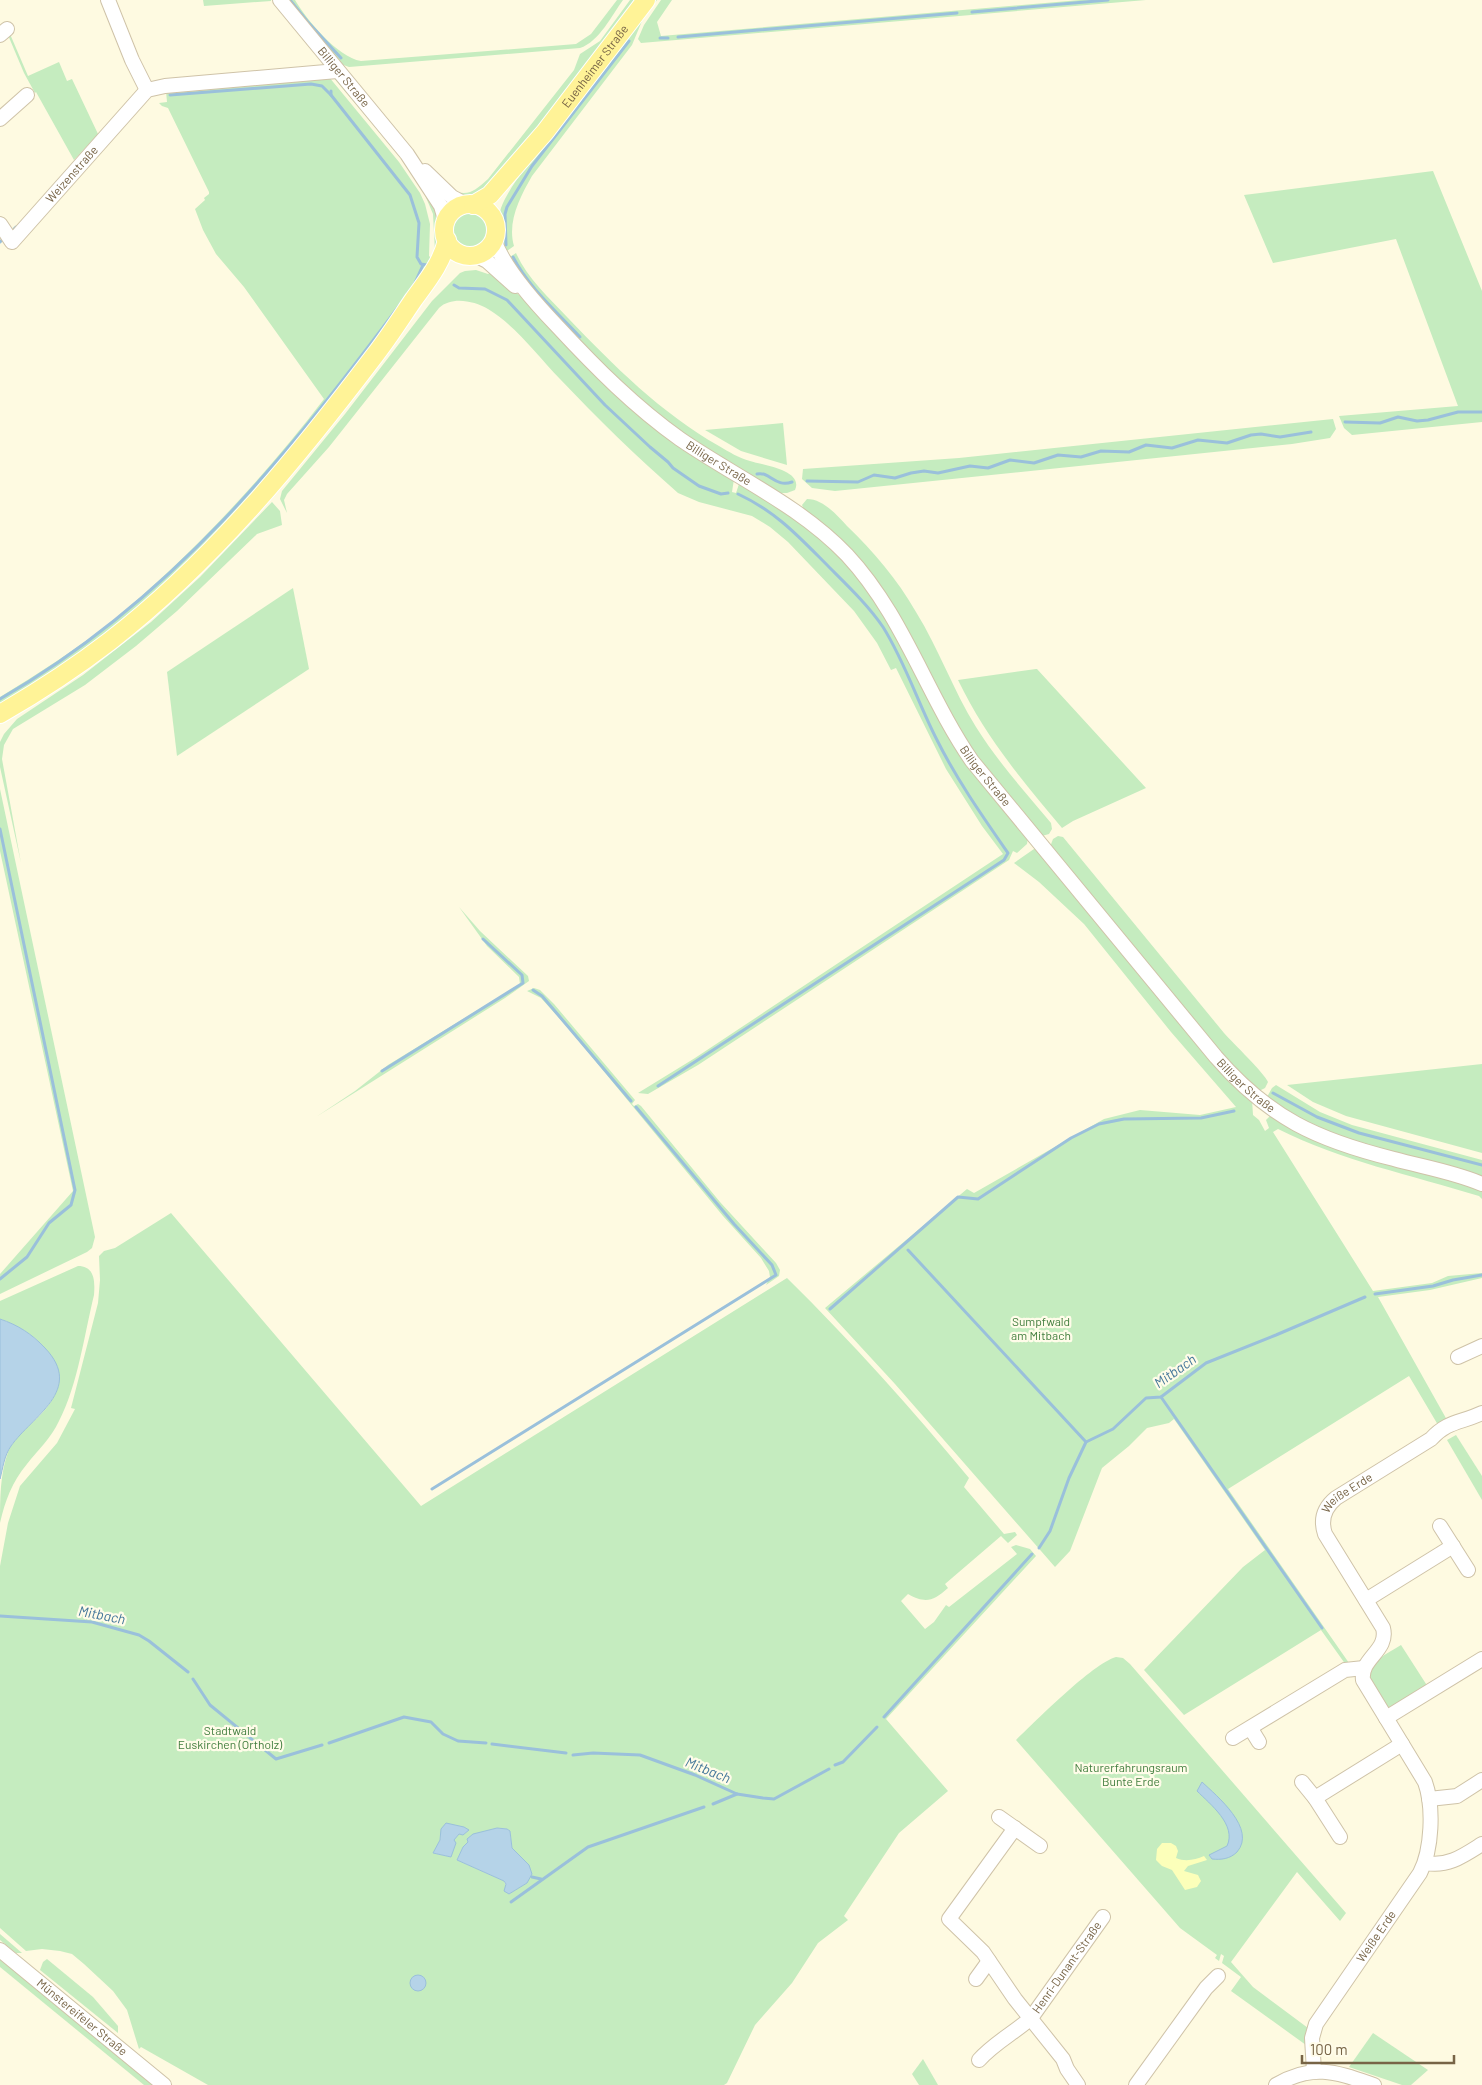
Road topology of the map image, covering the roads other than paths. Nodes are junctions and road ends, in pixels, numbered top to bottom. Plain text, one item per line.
1 (108, 0) edge
2 (280, 0) edge
3 (646, 0) edge
4 (337, 71) junction
5 (147, 90) junction
6 (20, 97) dead end
7 (0, 119) edge
8 (545, 132) junction
9 (406, 154) junction
10 (470, 205) junction
11 (494, 220) junction
12 (0, 224) edge
13 (446, 232) junction
14 (494, 240) junction
15 (470, 255) junction
16 (535, 303) junction
17 (389, 336) junction
18 (0, 714) edge
19 (1482, 1184) edge
20 (1482, 1346) edge
21 (1458, 1357) dead end
22 (1482, 1413) edge
23 (1440, 1526) dead end
24 (1453, 1546) junction
25 (1468, 1570) dead end
26 (1366, 1600) junction
27 (1482, 1658) edge
28 (1364, 1668) junction
29 (1386, 1718) junction
30 (1251, 1729) junction
31 (1233, 1738) dead end
32 (1259, 1742) dead end
33 (1402, 1744) junction
34 (1482, 1780) edge
35 (1302, 1782) dead end
36 (1316, 1798) junction
37 (1429, 1799) junction
38 (999, 1817) dead end
39 (1015, 1828) junction
40 (1340, 1837) dead end
41 (1482, 1844) edge
42 (1040, 1846) dead end
43 (1426, 1863) junction
44 (1103, 1917) dead end
45 (0, 1950) edge
46 (989, 1961) junction
47 (1218, 1976) dead end
48 (976, 1979) dead end
49 (1031, 2018) junction
50 (979, 2060) dead end
51 (1314, 2071) junction
52 (164, 2085) edge
53 (1078, 2085) edge
54 (1136, 2085) edge
55 (1276, 2085) edge
56 (1371, 2085) edge

1 - 5 street
2 - 4 street, Billiger Straße
3 - 8 main road, Euenheimer Straße
4 - 5 street
4 - 9 street, Billiger Straße
5 - 12 street, Weizenstraße
6 - 7 street
8 - 10 main road, Euenheimer Straße
8 - 11 main road, Euenheimer Straße
9 - 10 street, Billiger Straße
9 - 13 street, Billiger Straße
10 - 11 main road
10 - 13 main road
11 - 14 main road
13 - 15 main road
13 - 17 main road
14 - 15 main road
14 - 16 street, Billiger Straße
15 - 16 street, Billiger Straße
15 - 17 main road
16 - 19 street, Billiger Straße
17 - 18 main road
20 - 21 street
22 - 26 street, Weiße Erde
23 - 24 street
24 - 25 street
24 - 26 street
26 - 28 street, Weiße Erde
27 - 29 street
28 - 29 street, Weiße Erde
28 - 30 street
29 - 33 street, Weiße Erde
30 - 31 street
30 - 32 street
33 - 36 street
33 - 37 street, Weiße Erde
34 - 37 street
35 - 36 street
36 - 40 street
37 - 43 street, Weiße Erde
38 - 39 street
39 - 42 street
39 - 46 street, Henri-Dunant-Straße
41 - 43 street
43 - 51 street, Weiße Erde
44 - 49 street, Henri-Dunant-Straße
45 - 52 street, Münstereifeler Straße
46 - 48 street
46 - 49 street, Henri-Dunant-Straße
47 - 54 street
49 - 50 street, Henri-Dunant-Straße
49 - 53 street, Henri-Dunant-Straße
51 - 55 street
51 - 56 street

